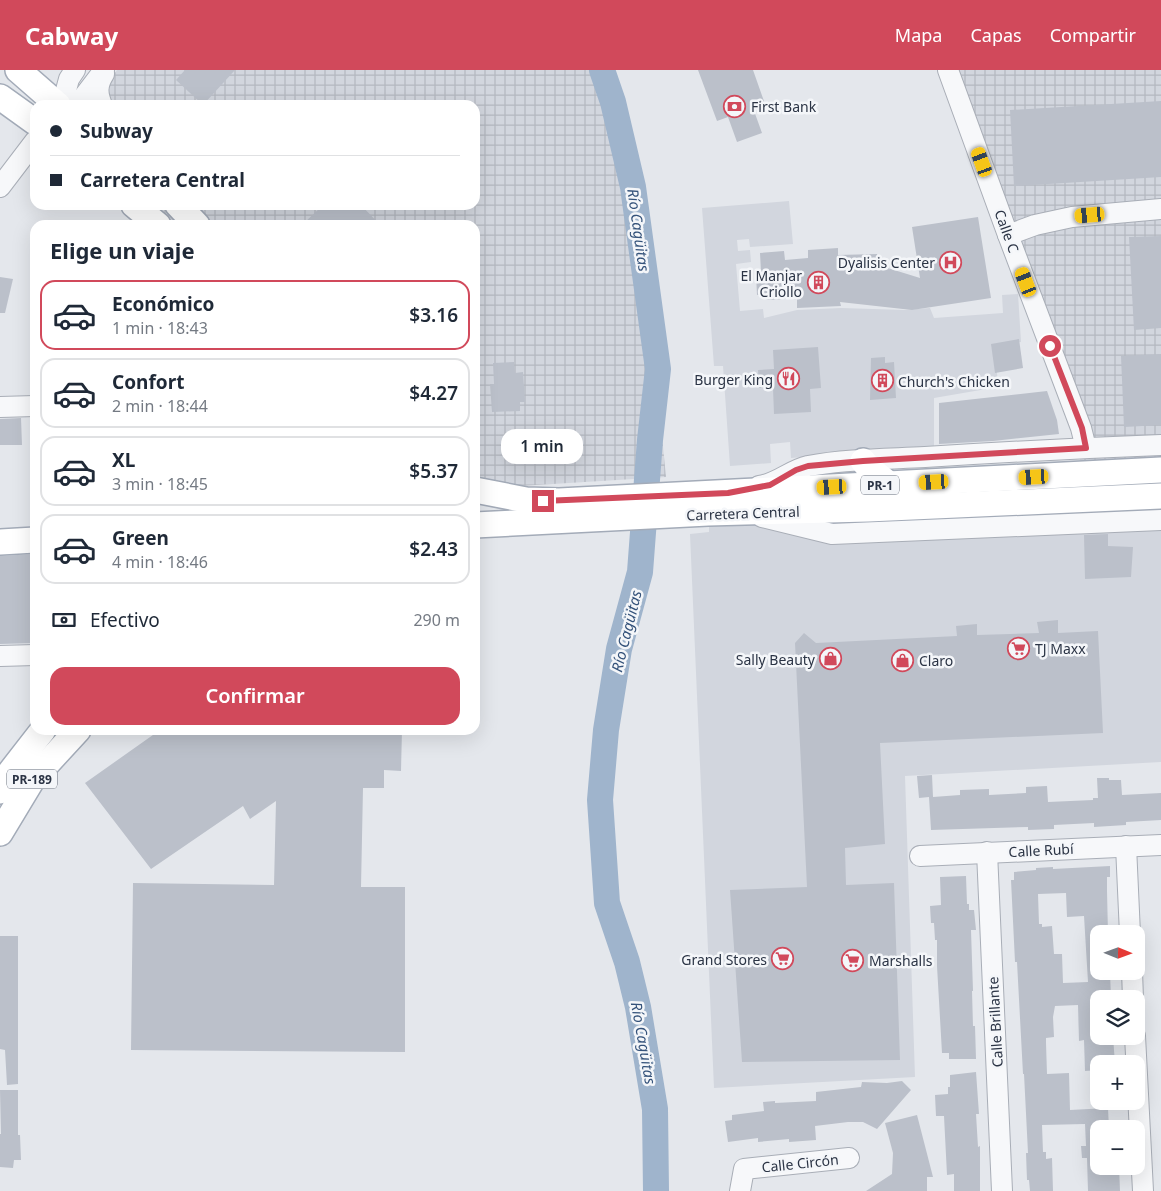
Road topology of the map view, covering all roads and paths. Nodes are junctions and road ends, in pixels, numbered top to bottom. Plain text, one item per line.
1 (18, 70) edge
2 (75, 70) edge
3 (105, 70) edge
4 (948, 70) edge
5 (0, 97) edge
6 (52, 100) edge
7 (63, 100) edge
8 (80, 100) edge
9 (100, 100) edge
10 (30, 118) edge
11 (30, 148) edge
12 (0, 187) edge
13 (1161, 209) edge
14 (140, 210) edge
15 (183, 210) edge
16 (152, 220) edge
17 (192, 220) edge
18 (1008, 235) junction
19 (30, 406) edge
20 (0, 408) edge
21 (1161, 445) edge
22 (1086, 448) junction
23 (863, 461) junction
24 (1161, 470) edge
25 (889, 484) junction
26 (480, 491) edge
27 (1161, 496) edge
28 (714, 500) junction
29 (560, 511) junction
30 (746, 512) junction
31 (1161, 520) edge
32 (480, 524) edge
33 (30, 540) edge
34 (0, 542) edge
35 (30, 655) edge
36 (0, 656) edge
37 (38, 735) edge
38 (73, 735) edge
39 (3, 780) edge
40 (0, 833) edge
41 (1161, 844) edge
42 (1126, 846) junction
43 (988, 852) junction
44 (920, 856) dead end
45 (1130, 925) edge
46 (1135, 1045) edge
47 (848, 1158) dead end
48 (740, 1191) edge
49 (1002, 1191) edge
50 (1142, 1191) edge

1 - 6 main road
2 - 7 street
3 - 8 street
3 - 9 street
4 - 18 street, Calle C
5 - 10 main road
11 - 12 street
13 - 18 street
14 - 16 main road
15 - 17 main road
18 - 22 street, Calle C
19 - 20 street
21 - 22 street
22 - 23 street
23 - 25 main road
23 - 28 street
24 - 25 main road, Carretera Central / PR-1
25 - 28 main road, Carretera Central / PR-1
26 - 29 main road, Carretera Central / PR-1
27 - 30 main road, Carretera Central / PR-1
28 - 29 main road, Carretera Central / PR-1
28 - 30 main road, Carretera Central / PR-1
29 - 32 main road, Carretera Central / PR-1
30 - 31 street
33 - 34 main road
35 - 36 street
37 - 39 main road, PR-189
38 - 40 main road, PR-189
41 - 42 street, Calle Rubí
42 - 43 street, Calle Rubí
42 - 45 street
43 - 44 street, Calle Rubí
43 - 49 street, Calle Brillante
46 - 50 street
47 - 48 street, Calle Circón

